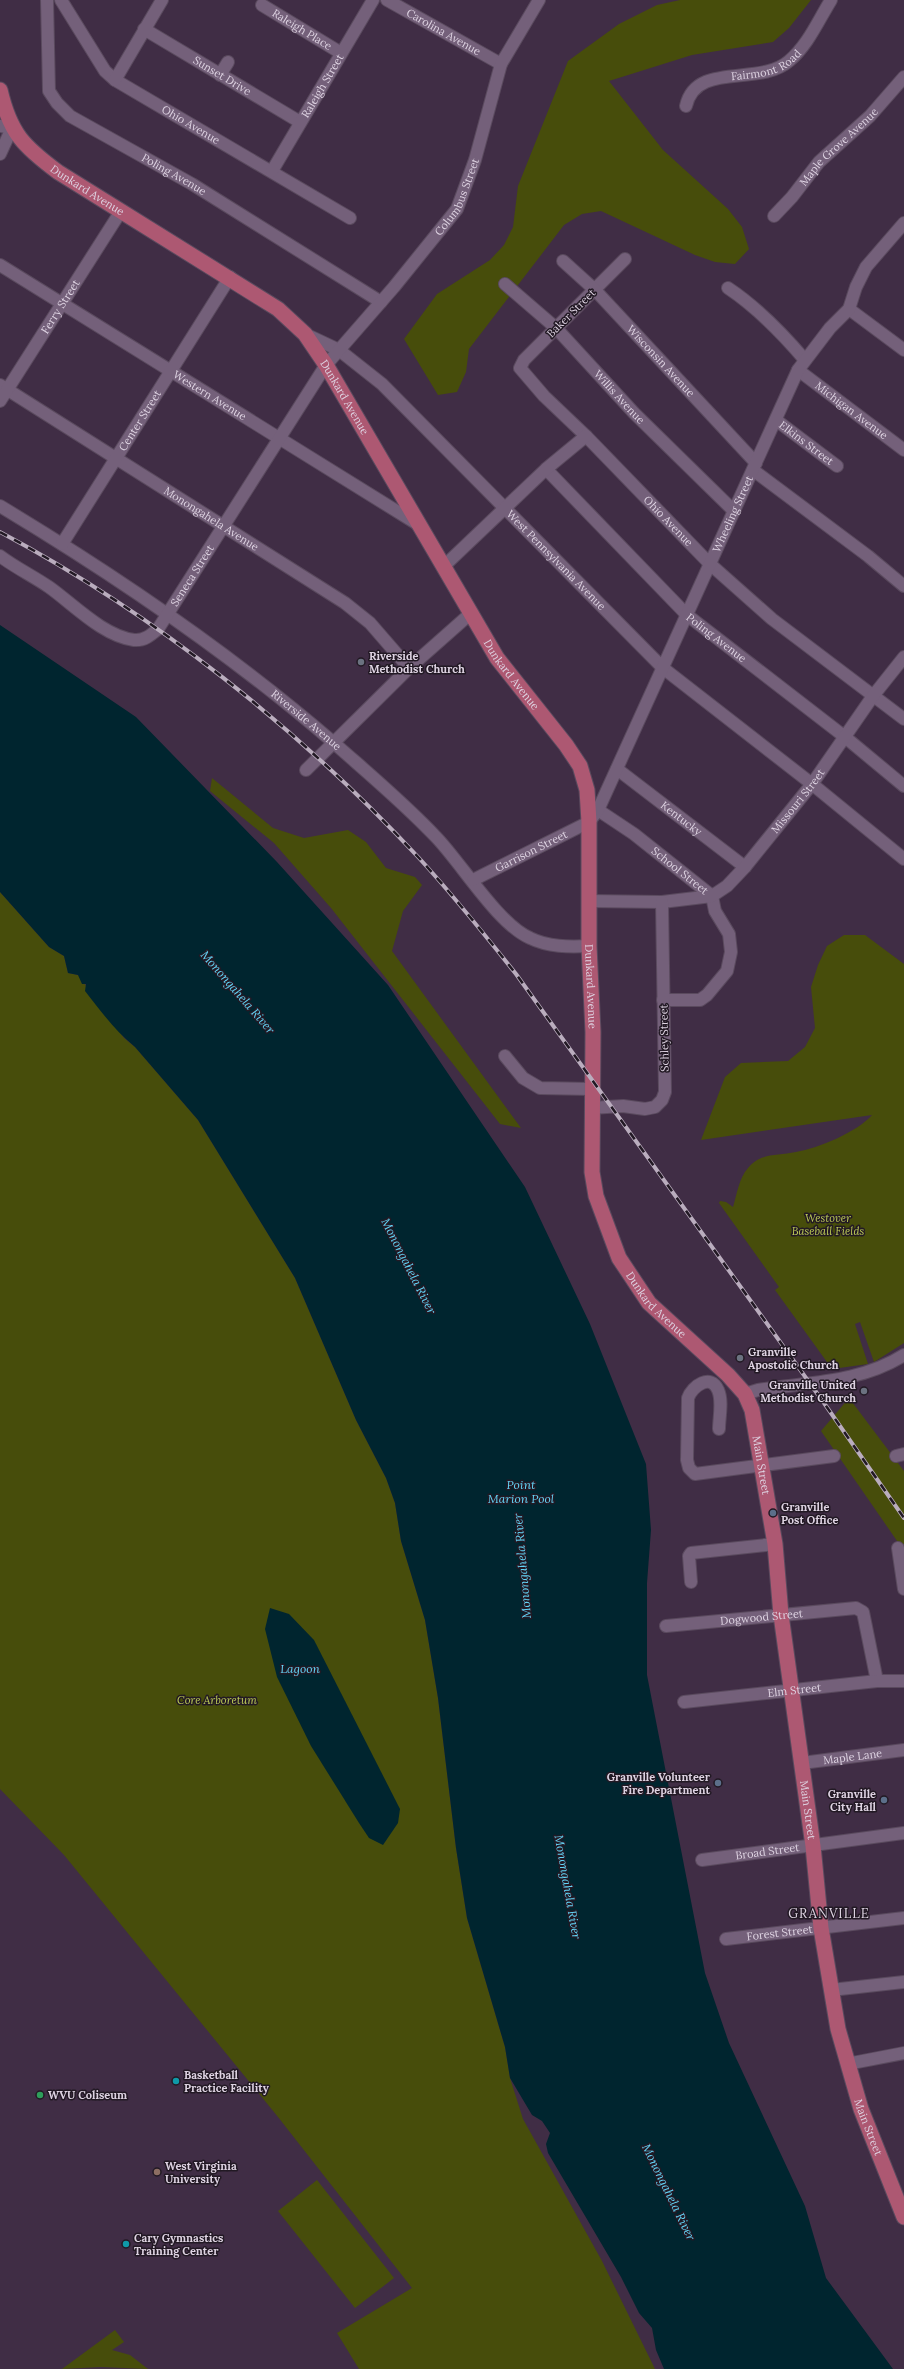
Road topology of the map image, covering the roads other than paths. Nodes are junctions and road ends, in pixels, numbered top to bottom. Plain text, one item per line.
1 (47, 0) edge
2 (61, 0) edge
3 (162, 0) edge
4 (373, 0) edge
5 (387, 0) edge
6 (539, 0) edge
7 (831, 0) edge
8 (262, 5) dead end
9 (144, 30) junction
10 (341, 53) junction
11 (228, 62) dead end
12 (501, 64) junction
13 (220, 75) junction
14 (904, 77) edge
15 (115, 80) junction
16 (0, 90) edge
17 (686, 106) dead end
18 (300, 122) junction
19 (6, 127) edge
20 (0, 154) edge
21 (272, 171) junction
22 (121, 211) junction
23 (774, 216) dead end
24 (350, 218) dead end
25 (904, 223) edge
26 (625, 259) dead end
27 (563, 261) dead end
28 (0, 265) edge
29 (230, 277) junction
30 (505, 284) dead end
31 (728, 288) dead end
32 (595, 290) junction
33 (381, 302) junction
34 (62, 303) junction
35 (849, 308) junction
36 (556, 328) junction
37 (305, 334) junction
38 (339, 350) junction
39 (904, 350) edge
40 (326, 365) junction
41 (802, 365) junction
42 (520, 368) joint
43 (170, 371) junction
44 (4, 387) edge
45 (0, 401) edge
46 (776, 420) junction
47 (586, 436) junction
48 (279, 440) junction
49 (904, 450) edge
50 (117, 459) junction
51 (837, 466) dead end
52 (754, 467) junction
53 (546, 469) junction
54 (0, 506) edge
55 (507, 508) junction
56 (734, 511) junction
57 (419, 525) junction
58 (224, 527) junction
59 (62, 544) junction
60 (0, 556) edge
61 (710, 564) junction
62 (443, 567) junction
63 (904, 586) edge
64 (169, 613) junction
65 (470, 614) junction
66 (687, 615) junction
67 (904, 657) edge
68 (409, 668) junction
69 (663, 668) junction
70 (873, 696) junction
71 (904, 719) edge
72 (845, 737) junction
73 (333, 743) junction
74 (617, 769) junction
75 (306, 770) dead end
76 (812, 784) junction
77 (904, 786) edge
78 (598, 810) junction
79 (589, 822) junction
80 (904, 859) edge
81 (745, 867) junction
82 (473, 880) junction
83 (712, 896) junction
84 (588, 901) junction
85 (662, 902) junction
86 (589, 946) junction
87 (663, 1000) junction
88 (505, 1056) dead end
89 (591, 1089) junction
90 (591, 1108) junction
91 (904, 1355) edge
92 (722, 1370) junction
93 (712, 1383) junction
94 (745, 1394) junction
95 (719, 1429) dead end
96 (834, 1456) dead end
97 (761, 1466) junction
98 (775, 1544) junction
99 (898, 1548) dead end
100 (691, 1582) dead end
101 (904, 1589) edge
102 (781, 1615) junction
103 (666, 1626) dead end
104 (877, 1681) junction
105 (904, 1681) edge
106 (791, 1691) junction
107 (684, 1702) dead end
108 (904, 1750) edge
109 (802, 1763) junction
110 (904, 1833) edge
111 (814, 1846) junction
112 (702, 1860) dead end
113 (904, 1918) edge
114 (821, 1928) junction
115 (726, 1939) dead end
116 (904, 1982) edge
117 (831, 1990) junction
118 (904, 2053) edge
119 (846, 2064) junction
120 (904, 2217) edge

1 - 33 street, Poling Avenue
2 - 15 street, Ohio Avenue
3 - 9 street
4 - 10 street, Raleigh Street
5 - 12 street, Carolina Avenue
6 - 12 street, Columbus Street
7 - 17 street, Fairmont Road
8 - 10 street, Raleigh Place
9 - 13 street, Sunset Drive
9 - 15 street
10 - 18 street, Raleigh Street
11 - 13 street
12 - 33 street, Columbus Street
13 - 18 street, Sunset Drive
14 - 23 street, Maple Grove Avenue
15 - 21 street, Ohio Avenue
16 - 19 main road, Dunkard Avenue
18 - 21 street, Raleigh Street
19 - 20 street
19 - 22 main road, Dunkard Avenue
21 - 24 street, Ohio Avenue
22 - 29 main road, Dunkard Avenue
22 - 34 street, Ferry Street
25 - 35 street, Wheeling Street
26 - 32 street, Baker Street
27 - 32 street, Wisconsin Avenue
28 - 34 street, Western Avenue
29 - 37 main road, Dunkard Avenue
29 - 43 street, Center Street
30 - 36 street, Willis Avenue
31 - 41 street, Michigan Avenue
32 - 36 street, Baker Street
32 - 52 street, Wisconsin Avenue
33 - 38 street, Columbus Street
34 - 43 street, Western Avenue
34 - 44 street, Ferry Street
35 - 39 street
35 - 41 street, Wheeling Street
36 - 42 street, Baker Street
36 - 56 street, Willis Avenue
37 - 38 street, West Pennsylvania Avenue
37 - 40 main road, Dunkard Avenue
38 - 40 street, Columbus Street
38 - 55 street, West Pennsylvania Avenue
40 - 48 street, Seneca Street
40 - 57 main road, Dunkard Avenue
41 - 46 street, Wheeling Street
41 - 49 street, Michigan Avenue
42 - 47 street, Ohio Avenue
43 - 48 street, Western Avenue
43 - 50 street, Center Street
44 - 45 street, Ferry Street
44 - 50 street, Monongahela Avenue
46 - 51 street, Elkins Street
46 - 52 street, Wheeling Street
47 - 53 street
47 - 61 street, Ohio Avenue
48 - 57 street, Western Avenue
48 - 58 street, Seneca Street
50 - 58 street, Monongahela Avenue
50 - 59 street, Center Street
52 - 56 street, Wheeling Street
52 - 63 street, Wisconsin Avenue
53 - 55 street
53 - 66 street, Poling Avenue
54 - 59 street, Riverside Avenue
55 - 62 street
55 - 69 street, West Pennsylvania Avenue
56 - 61 street, Wheeling Street
57 - 62 main road, Dunkard Avenue
58 - 64 street, Seneca Street
58 - 68 street, Monongahela Avenue
59 - 64 street, Riverside Avenue
60 - 64 street, Seneca Street
61 - 66 street, Wheeling Street
61 - 70 street, Ohio Avenue
62 - 65 main road, Dunkard Avenue
64 - 73 street, Riverside Avenue
65 - 68 street
65 - 79 main road, Dunkard Avenue
66 - 69 street, Wheeling Street
66 - 72 street, Poling Avenue
67 - 70 street, Missouri Street
68 - 73 street
69 - 74 street, Wheeling Street
69 - 76 street, West Pennsylvania Avenue
70 - 71 street, Ohio Avenue
70 - 72 street, Missouri Street
72 - 76 street, Missouri Street
72 - 77 street, Poling Avenue
73 - 75 street
73 - 82 street, Riverside Avenue
74 - 78 street, Wheeling Street
74 - 81 street, Kentucky
76 - 80 street, West Pennsylvania Avenue
76 - 81 street, Missouri Street
78 - 79 street, Wheeling Street
78 - 83 street, School Street
79 - 82 street, Garrison Street
79 - 84 main road, Dunkard Avenue
81 - 83 street, Missouri Street
82 - 86 street, Riverside Avenue
83 - 85 street, Missouri Street
83 - 87 street, School Street
84 - 85 street, Missouri Street
84 - 86 main road, Dunkard Avenue
85 - 87 street, Schley Street
86 - 89 main road, Dunkard Avenue
87 - 90 street, Schley Street
88 - 89 street
89 - 90 main road, Dunkard Avenue
90 - 92 main road, Dunkard Avenue
91 - 94 street
92 - 93 street
92 - 94 main road, Dunkard Avenue
93 - 95 street
93 - 97 street
94 - 97 main road, Main Street
96 - 97 street
97 - 98 main road, Main Street
98 - 100 street
98 - 102 main road, Main Street
99 - 101 street
102 - 103 street, Dogwood Street
102 - 104 street, Dogwood Street
102 - 106 main road, Main Street
104 - 105 street, Elm Street
104 - 106 street, Elm Street
106 - 107 street, Elm Street
106 - 109 main road, Main Street
108 - 109 street, Maple Lane
109 - 111 main road, Main Street
110 - 111 street, Broad Street
111 - 112 street, Broad Street
111 - 114 main road, Main Street
113 - 114 street, Forest Street
114 - 115 street, Forest Street
114 - 117 main road, Main Street
116 - 117 street
117 - 119 main road, Main Street
118 - 119 street
119 - 120 main road, Main Street

